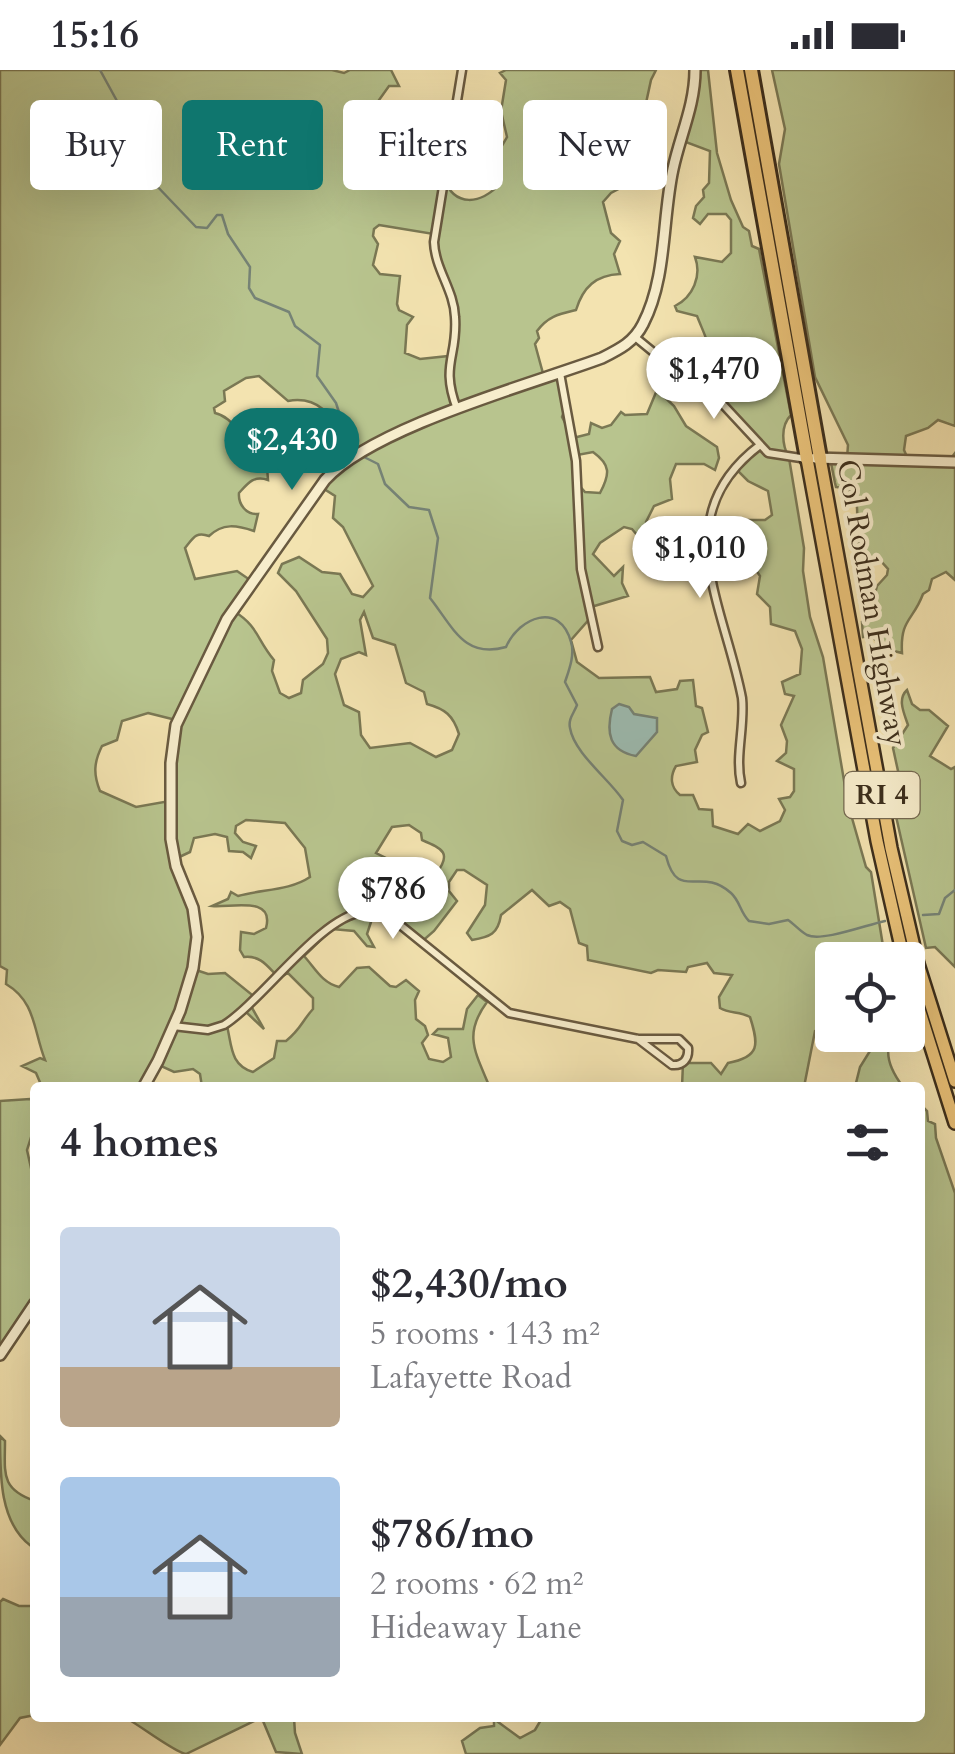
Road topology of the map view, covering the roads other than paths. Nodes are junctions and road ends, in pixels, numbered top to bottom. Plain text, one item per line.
1 (462, 70) edge
2 (696, 70) edge
3 (737, 70) edge
4 (751, 70) edge
5 (635, 337) junction
6 (560, 373) junction
7 (457, 410) junction
8 (760, 445) junction
9 (814, 458) junction
10 (955, 462) edge
11 (598, 646) dead end
12 (741, 783) dead end
13 (900, 942) edge
14 (174, 1026) junction
15 (925, 1028) edge
16 (638, 1039) junction
17 (955, 1081) edge
18 (146, 1082) edge
19 (955, 1123) edge
20 (30, 1311) edge
21 (0, 1355) edge

1 - 7 street
2 - 5 street
3 - 9 highway, Col Rodman Highway / RI 4
4 - 9 highway, Col Rodman Highway / RI 4
5 - 6 street
5 - 8 street
6 - 7 street
6 - 11 street
7 - 14 street
8 - 9 street
8 - 12 street
9 - 10 street
9 - 13 highway, Col Rodman Highway / RI 4
9 - 17 highway, Col Rodman Highway / RI 4
14 - 16 street
14 - 18 street
15 - 19 highway
16 - 16 street
20 - 21 street

